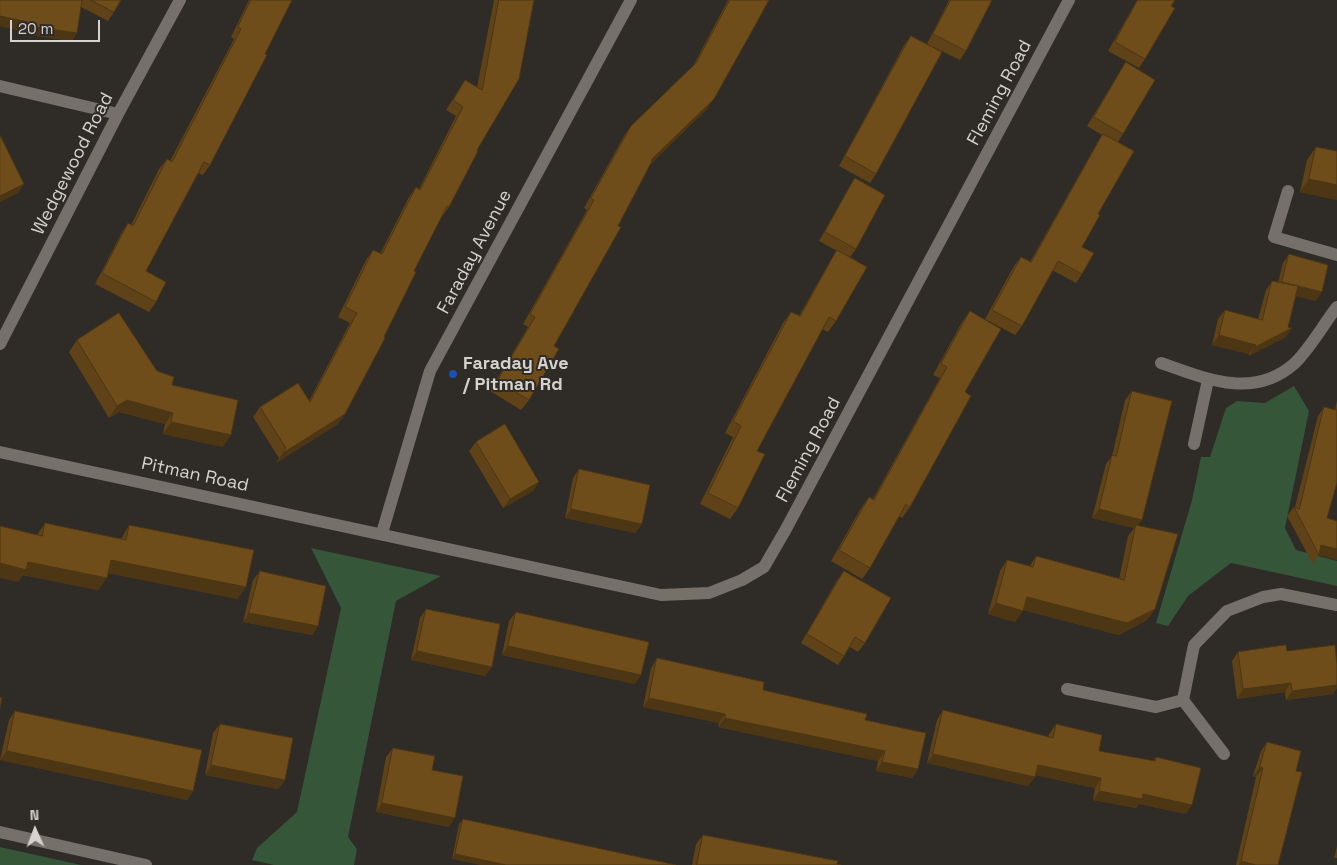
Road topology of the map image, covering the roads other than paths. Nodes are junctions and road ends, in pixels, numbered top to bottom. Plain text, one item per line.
1 (180, 0) edge
2 (631, 0) edge
3 (1069, 0) edge
4 (0, 86) edge
5 (118, 114) junction
6 (1288, 191) dead end
7 (1337, 255) edge
8 (1337, 307) edge
9 (0, 344) edge
10 (1161, 363) dead end
11 (1208, 380) junction
12 (1194, 444) dead end
13 (0, 452) edge
14 (382, 534) junction
15 (1337, 605) edge
16 (1067, 689) dead end
17 (1183, 700) junction
18 (1224, 754) dead end
19 (0, 832) edge
20 (146, 865) edge

1 - 5 street, Wedgewood Road
2 - 14 street, Faraday Avenue
3 - 14 street, Fleming Road
4 - 5 street
5 - 9 street, Wedgewood Road
6 - 7 street
8 - 11 street
10 - 11 street
11 - 12 street
13 - 14 street, Pitman Road
15 - 17 street
16 - 17 street
17 - 18 street
19 - 20 street

